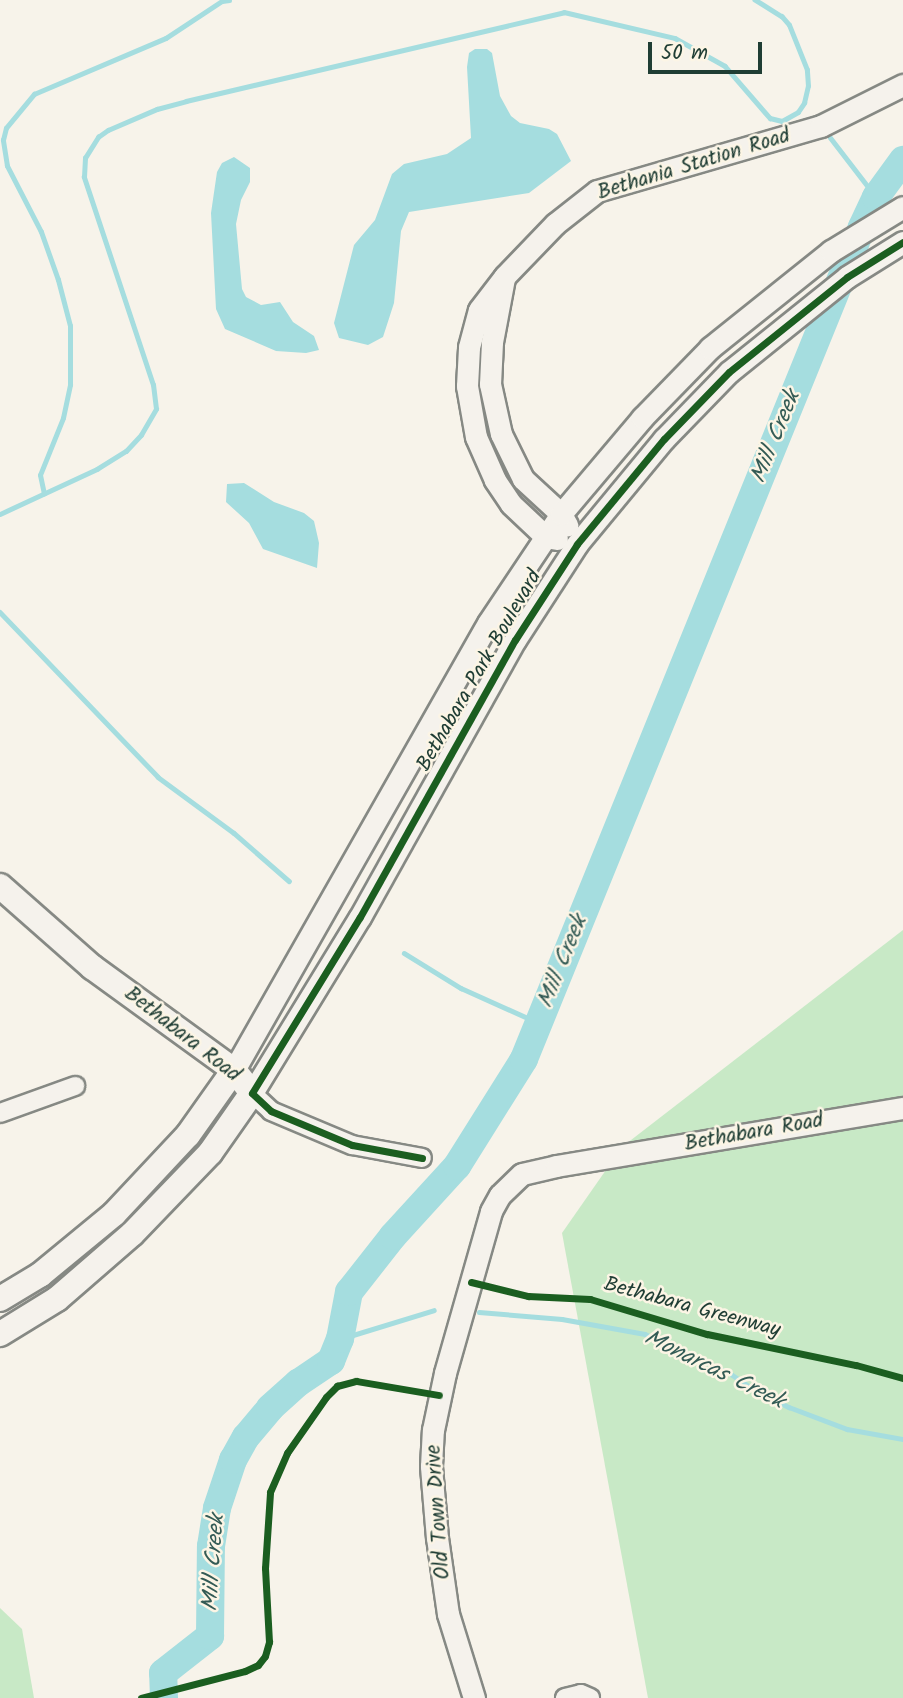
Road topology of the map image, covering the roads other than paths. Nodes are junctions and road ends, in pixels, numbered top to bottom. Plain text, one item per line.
1 (903, 85) edge
2 (903, 207) edge
3 (903, 242) edge
4 (505, 276) junction
5 (561, 514) junction
6 (546, 537) junction
7 (578, 544) junction
8 (0, 886) edge
9 (234, 1070) junction
10 (75, 1086) dead end
11 (252, 1093) junction
12 (903, 1108) edge
13 (0, 1113) edge
14 (422, 1158) dead end
15 (522, 1174) joint
16 (0, 1299) edge
17 (0, 1334) edge
18 (474, 1698) edge
19 (565, 1698) edge
20 (590, 1698) edge

1 - 4 street, Bethania Station Road
2 - 5 street, Bethabara Park Boulevard
3 - 7 street, Bethabara Park Boulevard
4 - 5 street
4 - 6 street, Bethania Station Road
5 - 6 street, Bethabara Park Boulevard
5 - 7 street
6 - 7 street
6 - 9 street, Bethabara Park Boulevard
7 - 11 street, Bethabara Park Boulevard
8 - 9 main road, Bethabara Road
9 - 11 main road, Bethabara Road
9 - 16 main road, Bethabara Park Boulevard
10 - 13 street
11 - 14 street, Bethabara Road
11 - 17 main road, Bethabara Park Boulevard
12 - 15 street, Bethabara Road
15 - 18 street, Old Town Drive
19 - 20 street

